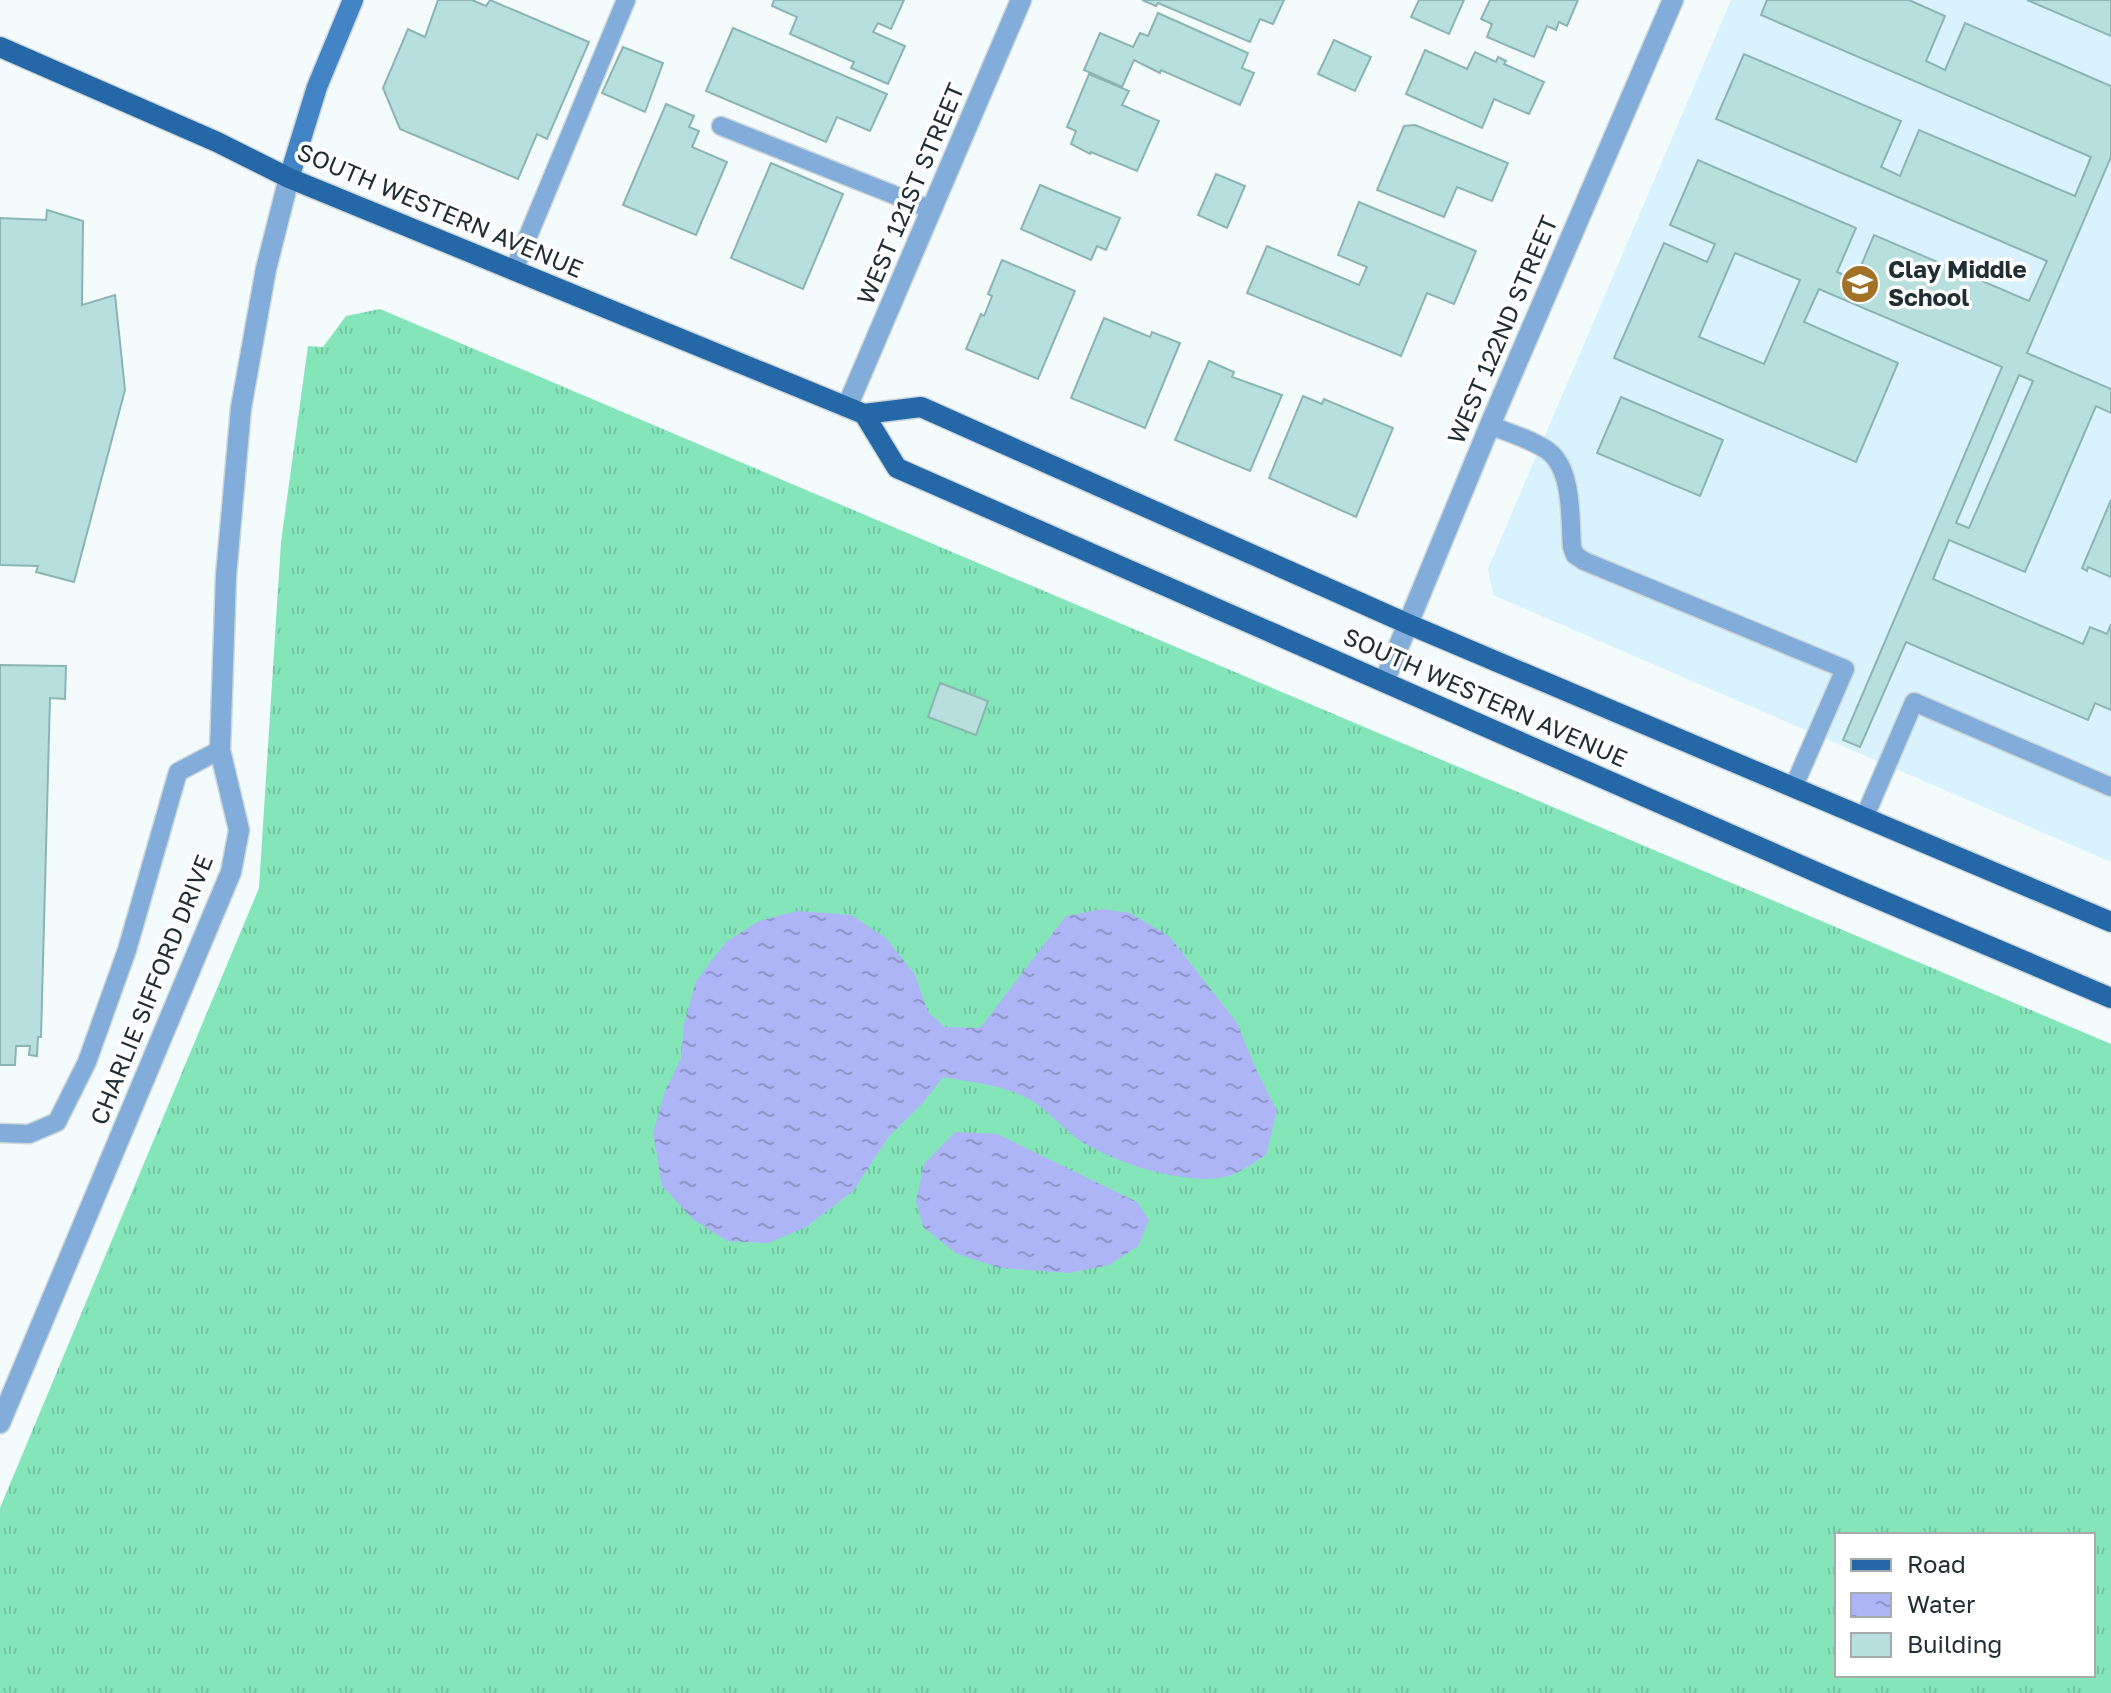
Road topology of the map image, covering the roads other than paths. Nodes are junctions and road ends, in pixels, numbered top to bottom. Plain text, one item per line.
1 (353, 0) edge
2 (626, 0) edge
3 (1021, 0) edge
4 (1673, 0) edge
5 (0, 47) edge
6 (721, 126) dead end
7 (289, 178) junction
8 (932, 210) junction
9 (514, 270) junction
10 (855, 410) junction
11 (1490, 425) junction
12 (1408, 624) junction
13 (1384, 682) junction
14 (220, 750) junction
15 (1794, 786) junction
16 (2111, 787) edge
17 (1865, 816) junction
18 (2111, 922) edge
19 (2111, 998) edge
20 (0, 1133) edge
21 (0, 1423) edge

1 - 7 street
2 - 9 lane
3 - 8 street, WEST 121ST STREET
4 - 11 street, WEST 122ND STREET
5 - 7 main road, SOUTH WESTERN AVENUE
6 - 8 lane
7 - 9 main road, SOUTH WESTERN AVENUE
7 - 14 street, CHARLIE SIFFORD DRIVE
8 - 10 street, WEST 121ST STREET
9 - 10 main road, SOUTH WESTERN AVENUE
10 - 12 main road, SOUTH WESTERN AVENUE
10 - 13 main road, SOUTH WESTERN AVENUE
11 - 12 street, WEST 122ND STREET
11 - 15 lane
12 - 13 street, WEST 122ND STREET
12 - 15 main road, SOUTH WESTERN AVENUE
13 - 19 main road, SOUTH WESTERN AVENUE
14 - 20 lane
14 - 21 street, CHARLIE SIFFORD DRIVE
15 - 17 main road, SOUTH WESTERN AVENUE
16 - 17 lane
17 - 18 main road, SOUTH WESTERN AVENUE

